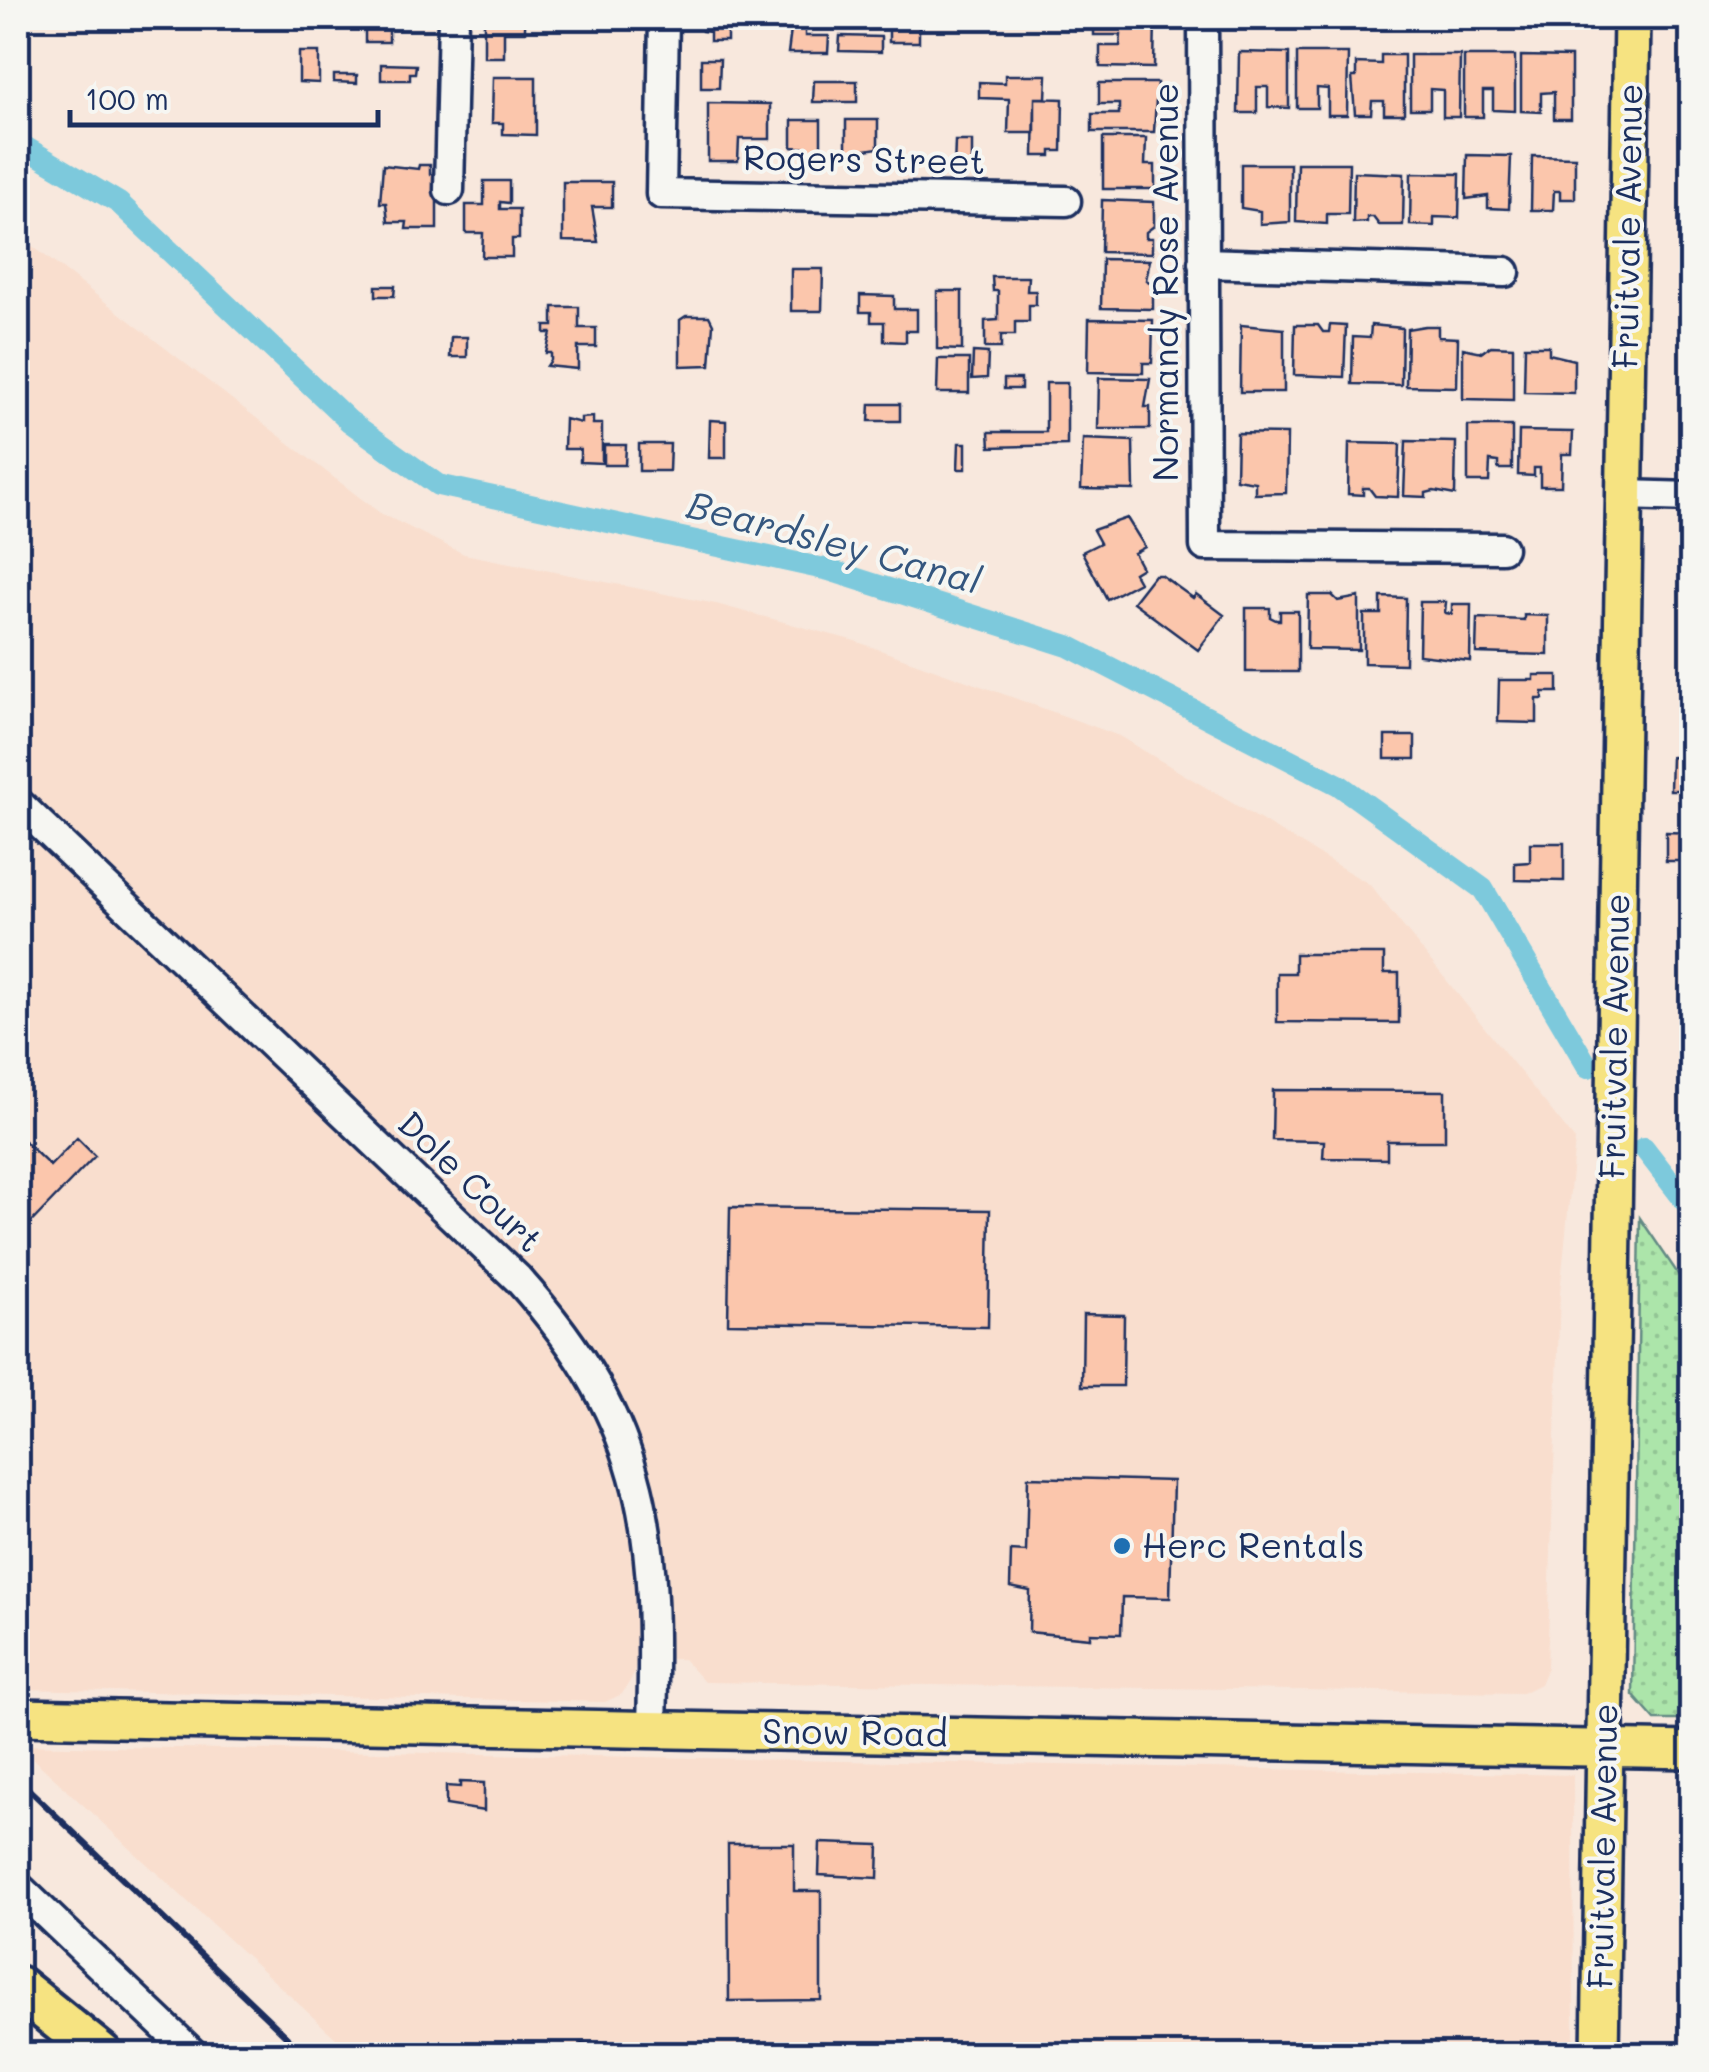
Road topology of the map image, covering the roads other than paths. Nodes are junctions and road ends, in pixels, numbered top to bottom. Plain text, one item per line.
1 (453, 18) edge
2 (664, 18) edge
3 (1203, 18) edge
4 (1632, 18) edge
5 (450, 190) dead end
6 (1066, 201) dead end
7 (1203, 264) junction
8 (1504, 272) dead end
9 (1624, 495) junction
10 (1692, 497) edge
11 (1502, 548) dead end
12 (18, 803) edge
13 (18, 1718) edge
14 (652, 1729) junction
15 (1604, 1748) junction
16 (1692, 1750) edge
17 (18, 1887) edge
18 (18, 1987) edge
19 (101, 2054) edge
20 (193, 2054) edge
21 (1600, 2054) edge

1 - 5 street
2 - 6 street, Rogers Street
3 - 7 street, Normandy Rose Avenue
4 - 9 main road, Fruitvale Avenue
7 - 8 street
7 - 11 street, Normandy Rose Avenue
9 - 10 street
9 - 15 main road, Fruitvale Avenue
12 - 14 street, Dole Court
13 - 14 main road, Snow Road
14 - 15 main road, Snow Road
15 - 16 main road, Snow Road
15 - 21 main road, Fruitvale Avenue
17 - 20 street
18 - 19 highway

